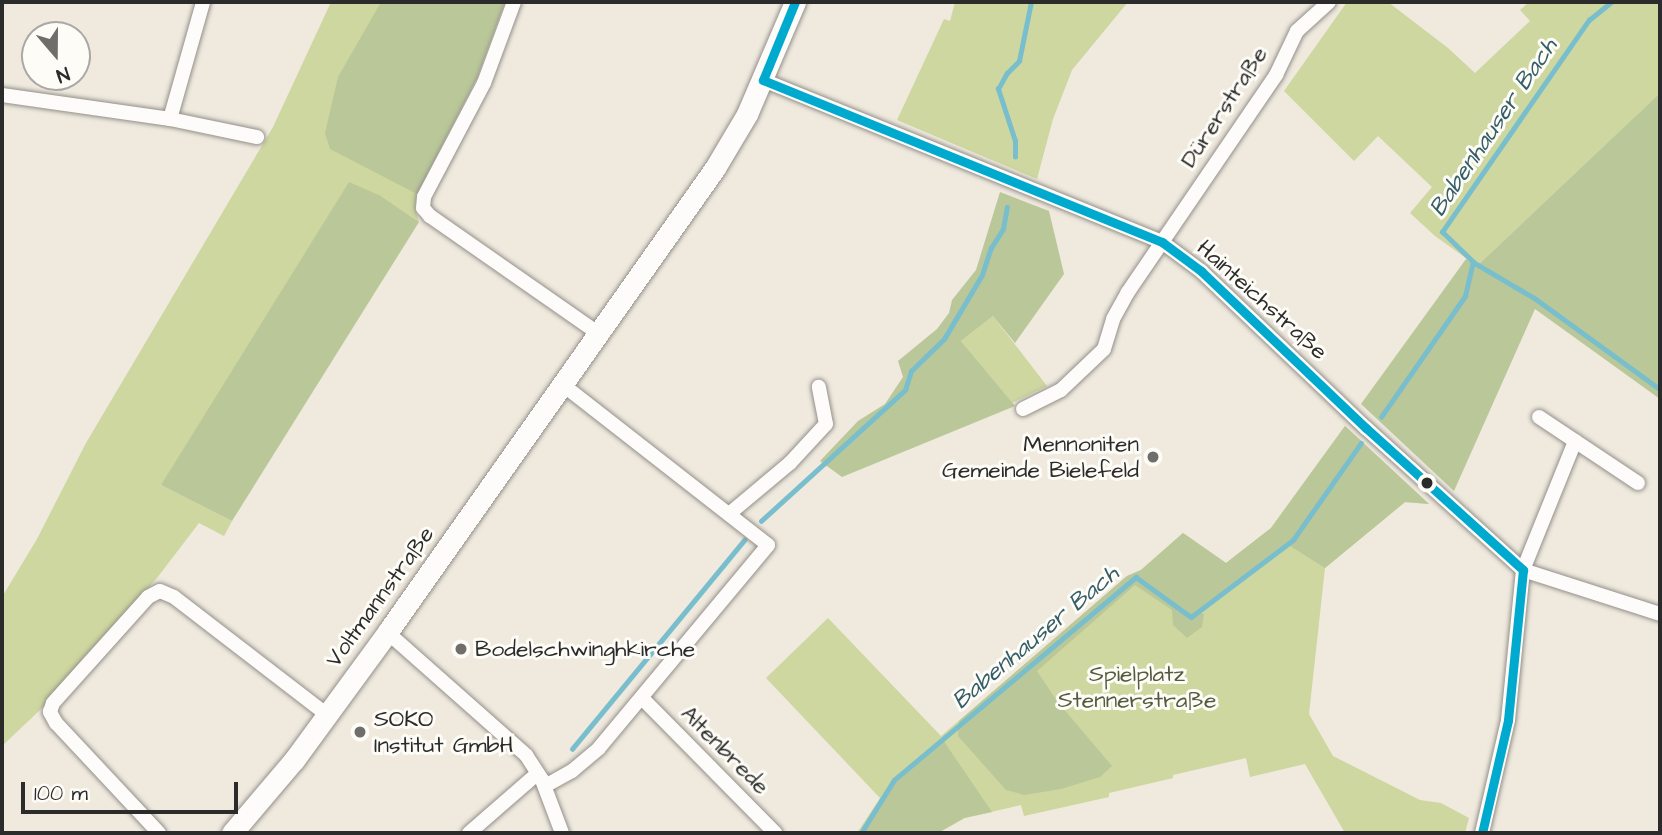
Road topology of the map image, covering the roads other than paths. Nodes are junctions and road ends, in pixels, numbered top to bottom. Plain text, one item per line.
1 (203, 2) edge
2 (514, 2) edge
3 (795, 2) edge
4 (1329, 2) edge
5 (763, 80) junction
6 (2, 95) edge
7 (170, 119) junction
8 (257, 138) dead end
9 (1162, 242) junction
10 (598, 333) junction
11 (563, 385) junction
12 (819, 387) dead end
13 (1023, 409) dead end
14 (1539, 417) dead end
15 (1576, 441) junction
16 (1638, 483) dead end
17 (729, 514) junction
18 (1523, 570) junction
19 (1660, 614) edge
20 (387, 632) junction
21 (642, 698) junction
22 (327, 715) junction
23 (542, 779) junction
24 (159, 833) edge
25 (232, 833) edge
26 (469, 833) edge
27 (562, 833) edge
28 (775, 833) edge
29 (1482, 833) edge

1 - 7 street
2 - 10 street
3 - 5 street, Voltmannstraße
4 - 9 street, Dürerstraße
5 - 9 street, Hainteichstraße
5 - 10 street, Voltmannstraße
6 - 7 street
7 - 8 street
9 - 13 street
9 - 18 street, Hainteichstraße
10 - 11 street, Voltmannstraße
11 - 17 street
11 - 20 street, Voltmannstraße
12 - 17 street
14 - 15 street
15 - 16 street
15 - 18 street
17 - 21 street
18 - 19 street, Hainteichstraße
18 - 29 street
20 - 22 street, Voltmannstraße
20 - 23 street
21 - 23 street
21 - 28 street, Altenbrede
22 - 24 street
22 - 25 street, Voltmannstraße
23 - 26 street
23 - 27 street

